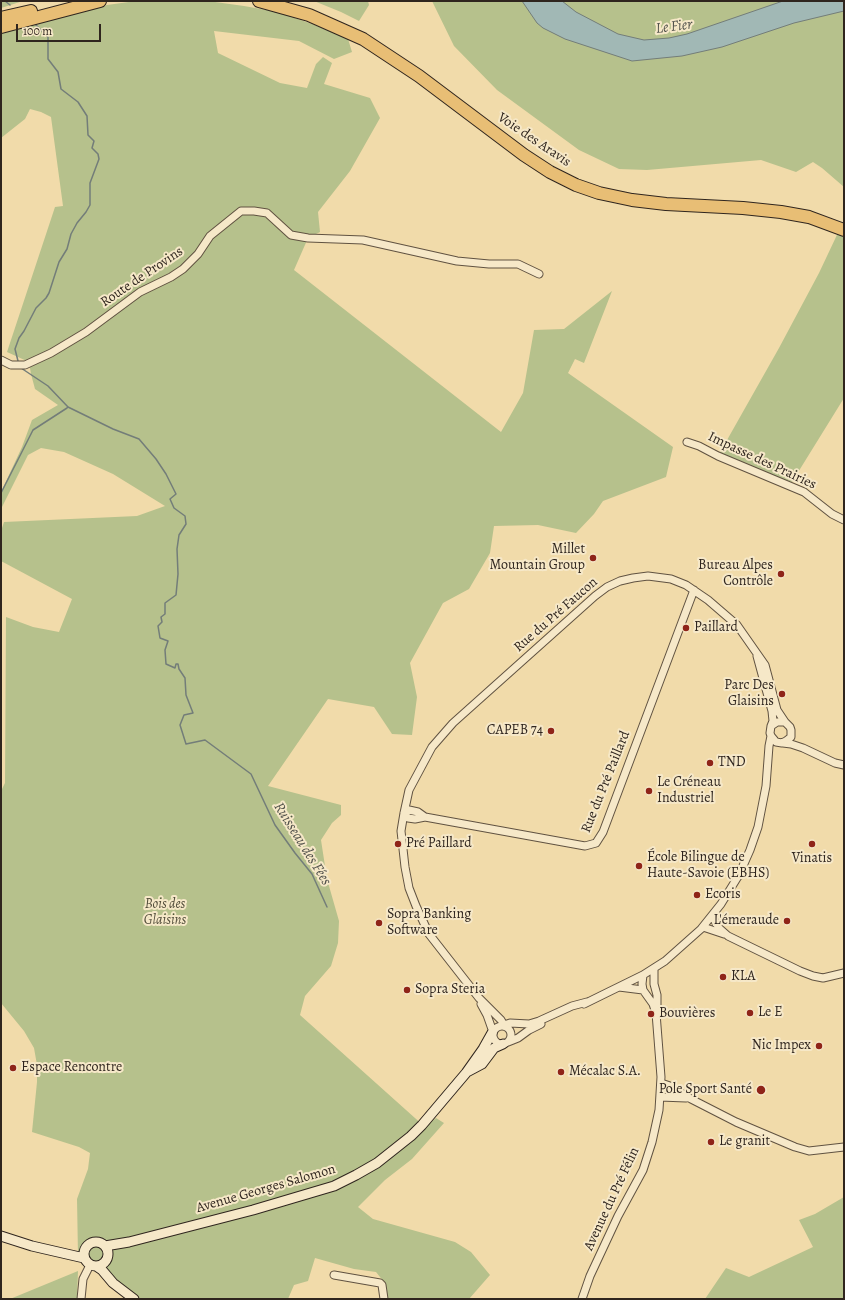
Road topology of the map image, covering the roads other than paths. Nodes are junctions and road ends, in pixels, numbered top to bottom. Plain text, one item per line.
1 (69, 1) edge
2 (100, 1) edge
3 (259, 1) edge
4 (292, 1) edge
5 (1, 18) edge
6 (1, 27) edge
7 (768, 210) junction
8 (844, 221) edge
9 (844, 230) edge
10 (844, 239) edge
11 (539, 274) dead end
12 (1, 360) edge
13 (687, 442) dead end
14 (844, 520) edge
15 (694, 590) junction
16 (755, 650) junction
17 (785, 722) junction
18 (771, 726) junction
19 (792, 734) junction
20 (771, 736) junction
21 (782, 743) junction
22 (803, 748) junction
23 (768, 754) junction
24 (844, 765) edge
25 (407, 813) junction
26 (712, 916) junction
27 (703, 927) junction
28 (728, 936) junction
29 (654, 968) junction
30 (844, 973) edge
31 (643, 975) junction
32 (654, 984) junction
33 (619, 987) junction
34 (643, 990) junction
35 (479, 998) junction
36 (587, 1002) junction
37 (656, 1012) junction
38 (504, 1025) junction
39 (493, 1032) junction
40 (505, 1043) junction
41 (466, 1073) junction
42 (660, 1082) junction
43 (660, 1097) junction
44 (692, 1099) junction
45 (844, 1147) edge
46 (1, 1236) edge
47 (106, 1254) junction
48 (89, 1260) junction
49 (334, 1275) dead end
50 (124, 1291) junction
51 (81, 1299) edge
52 (134, 1299) edge
53 (384, 1299) edge
54 (582, 1299) edge

1 - 5 highway
2 - 6 highway
3 - 7 highway, Voie des Aravis
4 - 8 highway, Voie des Aravis
7 - 9 highway, Voie des Aravis
7 - 10 highway
11 - 12 street, Route de Provins
13 - 14 street, Impasse des Prairies
15 - 16 street, Rue du Pré Faucon
15 - 25 street, Rue du Pré Faucon
15 - 25 street, Rue du Pré Paillard
16 - 17 street, Rue du Pré Faucon
16 - 18 street, Rue du Pré Faucon
17 - 18 street
17 - 19 street
18 - 20 street
19 - 21 street
19 - 22 street
20 - 21 street
20 - 23 street
21 - 22 street
21 - 23 street
22 - 24 street
23 - 26 street
25 - 35 street, Rue du Pré Faucon
26 - 27 street
26 - 28 street
27 - 28 street
27 - 29 street
28 - 30 street
29 - 31 street
29 - 32 street, Avenue du Pré Félin
31 - 32 street
31 - 33 street
31 - 34 street
32 - 37 street, Avenue du Pré Félin
33 - 34 street
33 - 36 street
34 - 37 street, Avenue du Pré Félin
35 - 38 street, Rue du Pré Faucon
35 - 39 street, Rue du Pré Faucon
36 - 38 street
36 - 40 street
37 - 42 street, Avenue du Pré Félin
38 - 39 street
38 - 40 street
39 - 40 street
39 - 41 street, Avenue Georges Salomon
40 - 41 street, Avenue Georges Salomon
41 - 47 street, Avenue Georges Salomon
42 - 43 street, Avenue du Pré Félin
42 - 44 street
43 - 44 street
43 - 54 street, Avenue du Pré Félin
44 - 45 street
46 - 48 street
47 - 48 street
47 - 48 street
47 - 50 street
48 - 50 street
48 - 51 street
49 - 53 street
50 - 52 street

